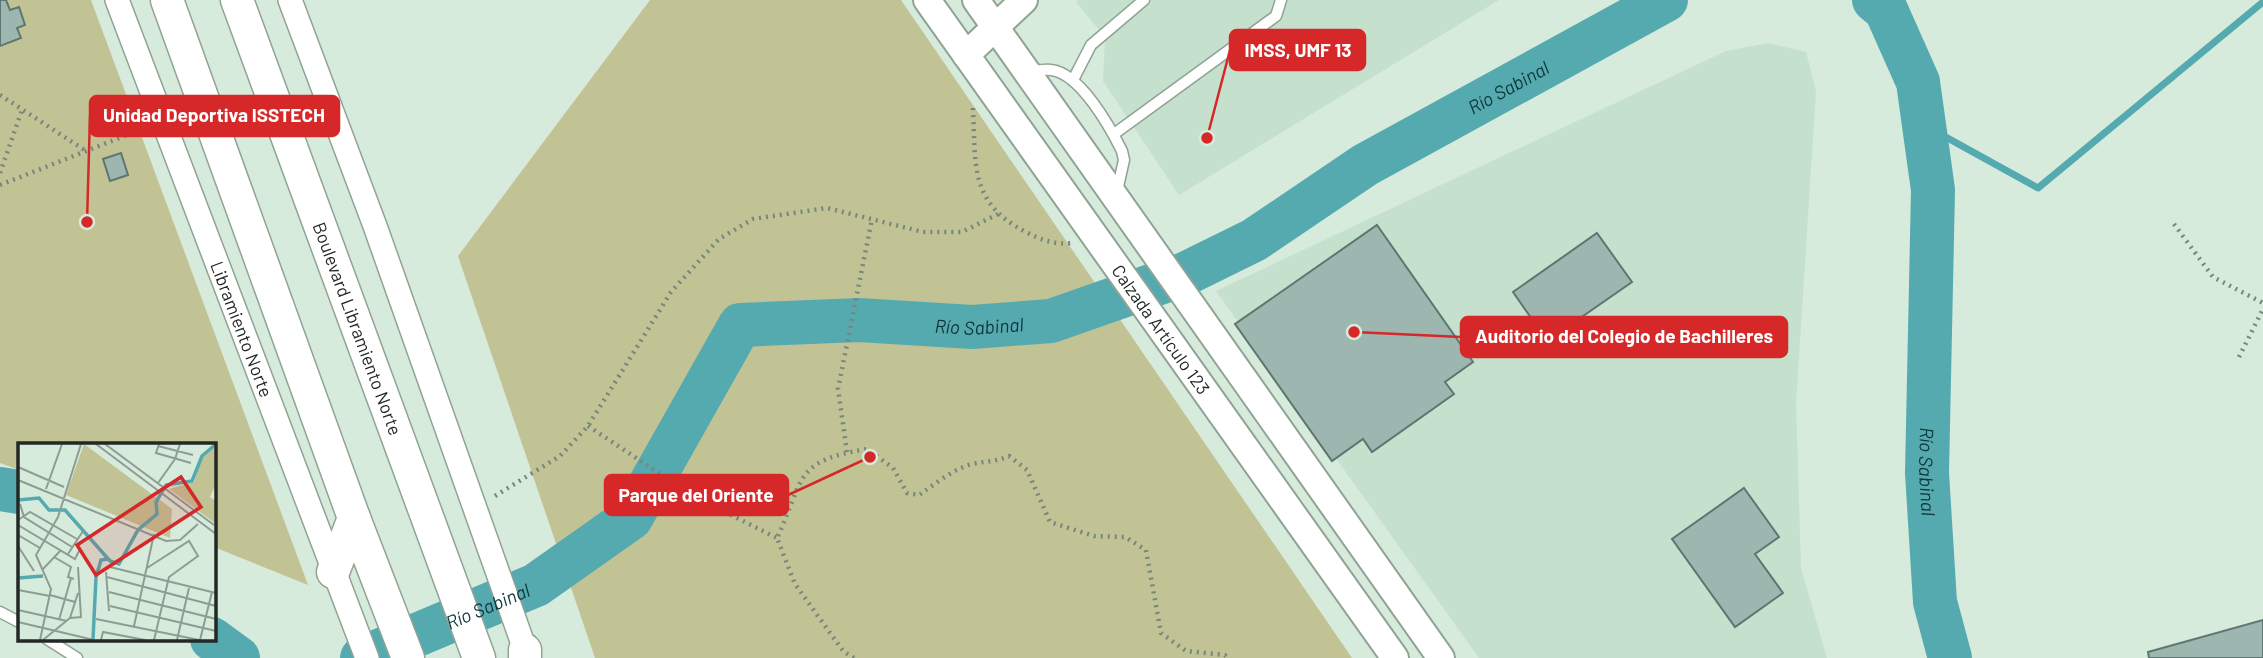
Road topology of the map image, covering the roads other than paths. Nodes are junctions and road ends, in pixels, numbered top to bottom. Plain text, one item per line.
1 (117, 0) edge
2 (167, 0) edge
3 (237, 0) edge
4 (290, 0) edge
5 (927, 0) edge
6 (976, 0) edge
7 (1024, 0) edge
8 (1144, 0) edge
9 (1281, 0) edge
10 (996, 29) junction
11 (965, 55) junction
12 (1025, 72) junction
13 (1073, 80) junction
14 (1114, 134) junction
15 (1115, 198) junction
16 (354, 518) junction
17 (336, 581) junction
18 (0, 611) edge
19 (18, 621) edge
20 (49, 640) edge
21 (525, 650) edge
22 (77, 658) edge
23 (367, 658) edge
24 (408, 658) edge
25 (479, 658) edge
26 (1395, 658) edge
27 (1441, 658) edge

1 - 17 street, Libramiento Norte
2 - 16 highway
3 - 25 highway, Boulevard Libramiento Norte
4 - 21 street
5 - 11 main road, Calzada Artículo 123
6 - 10 main road
7 - 10 main road
8 - 13 lane
9 - 14 lane
10 - 11 main road
10 - 12 main road
11 - 26 main road, Calzada Artículo 123
12 - 13 lane
12 - 15 main road
13 - 14 lane
14 - 15 lane
15 - 27 main road
16 - 17 highway
16 - 24 highway
17 - 23 street, Libramiento Norte
18 - 19 lane
20 - 22 lane

